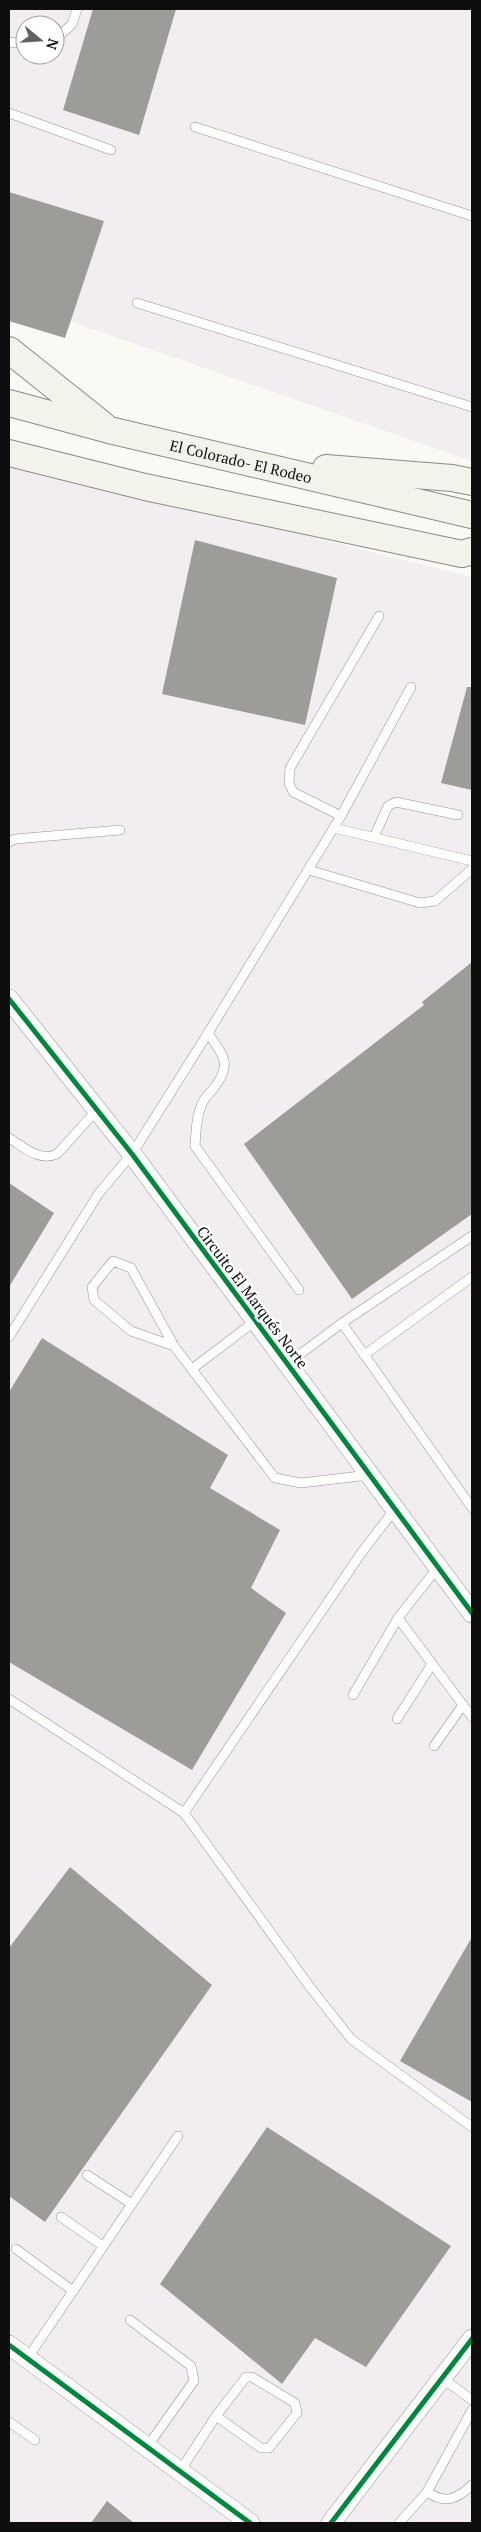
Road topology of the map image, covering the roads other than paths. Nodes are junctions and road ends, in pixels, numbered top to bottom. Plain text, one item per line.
1 (77, 9) edge
2 (65, 31) edge
3 (9, 113) edge
4 (195, 127) dead end
5 (111, 150) dead end
6 (472, 216) edge
7 (137, 303) dead end
8 (9, 350) edge
9 (9, 403) edge
10 (472, 407) edge
11 (9, 422) edge
12 (109, 430) junction
13 (9, 454) edge
14 (241, 461) junction
15 (469, 479) edge
16 (472, 515) edge
17 (472, 533) edge
18 (472, 551) edge
19 (379, 616) dead end
20 (411, 687) dead end
21 (458, 815) dead end
22 (341, 816) junction
23 (334, 828) junction
24 (120, 830) dead end
25 (374, 838) junction
26 (9, 842) edge
27 (472, 861) edge
28 (309, 870) junction
29 (472, 870) edge
30 (9, 999) edge
31 (208, 1033) junction
32 (97, 1110) junction
33 (9, 1138) edge
34 (132, 1154) junction
35 (472, 1236) edge
36 (472, 1277) edge
37 (299, 1290) dead end
38 (255, 1321) junction
39 (342, 1323) junction
40 (9, 1338) edge
41 (174, 1346) junction
42 (364, 1355) junction
43 (287, 1364) junction
44 (192, 1370) junction
45 (369, 1475) junction
46 (472, 1508) edge
47 (395, 1510) junction
48 (438, 1567) junction
49 (472, 1613) edge
50 (398, 1618) junction
51 (432, 1664) junction
52 (353, 1695) dead end
53 (9, 1699) edge
54 (463, 1705) junction
55 (472, 1717) edge
56 (397, 1719) dead end
57 (434, 1746) dead end
58 (184, 1812) junction
59 (472, 2127) edge
60 (178, 2136) dead end
61 (87, 2175) dead end
62 (132, 2204) junction
63 (60, 2217) dead end
64 (103, 2246) junction
65 (16, 2249) dead end
66 (73, 2291) junction
67 (130, 2320) dead end
68 (472, 2339) edge
69 (9, 2346) edge
70 (27, 2359) junction
71 (442, 2378) junction
72 (472, 2400) edge
73 (472, 2410) edge
74 (216, 2416) junction
75 (9, 2422) edge
76 (35, 2440) dead end
77 (147, 2447) junction
78 (180, 2471) junction
79 (472, 2485) edge
80 (426, 2492) junction
81 (250, 2523) edge
82 (331, 2523) edge
83 (399, 2523) edge

1 - 2 lane
3 - 5 lane
4 - 6 lane
7 - 10 lane
8 - 12 main road
9 - 12 main road, El Colorado- El Rodeo
11 - 17 main road, El Colorado- El Rodeo
12 - 14 main road, El Colorado- El Rodeo
13 - 18 main road
14 - 15 main road
14 - 16 main road, El Colorado- El Rodeo
19 - 22 lane
20 - 22 lane
21 - 25 lane
22 - 23 lane
23 - 25 lane
23 - 28 lane
24 - 26 lane
25 - 27 lane
28 - 29 lane
28 - 31 lane
30 - 32 street, Circuito El Marqués Norte
31 - 34 lane
31 - 37 lane
32 - 33 lane
32 - 34 street, Circuito El Marqués Norte
34 - 38 street, Circuito El Marqués Norte
34 - 40 lane
35 - 39 lane
36 - 42 lane
38 - 43 street, Circuito El Marqués Norte
38 - 44 lane
39 - 42 lane
39 - 43 lane
41 - 41 lane
41 - 44 lane
42 - 46 lane
43 - 45 street, Circuito El Marqués Norte
44 - 45 lane
45 - 47 street, Circuito El Marqués Norte
47 - 48 street, Circuito El Marqués Norte
47 - 58 lane
48 - 49 street, Circuito El Marqués Norte
48 - 50 lane
50 - 51 lane
50 - 52 lane
51 - 54 lane
51 - 56 lane
53 - 58 lane
54 - 55 lane
54 - 57 lane
58 - 59 lane
60 - 62 lane
61 - 62 lane
62 - 64 lane
63 - 64 lane
64 - 66 lane
65 - 66 lane
66 - 70 lane
67 - 77 lane
68 - 71 street
69 - 70 street
70 - 77 street
71 - 72 lane
71 - 82 street
73 - 80 lane
74 - 74 lane
74 - 78 lane
75 - 76 lane
77 - 78 street
78 - 81 street
79 - 80 lane
80 - 83 lane

